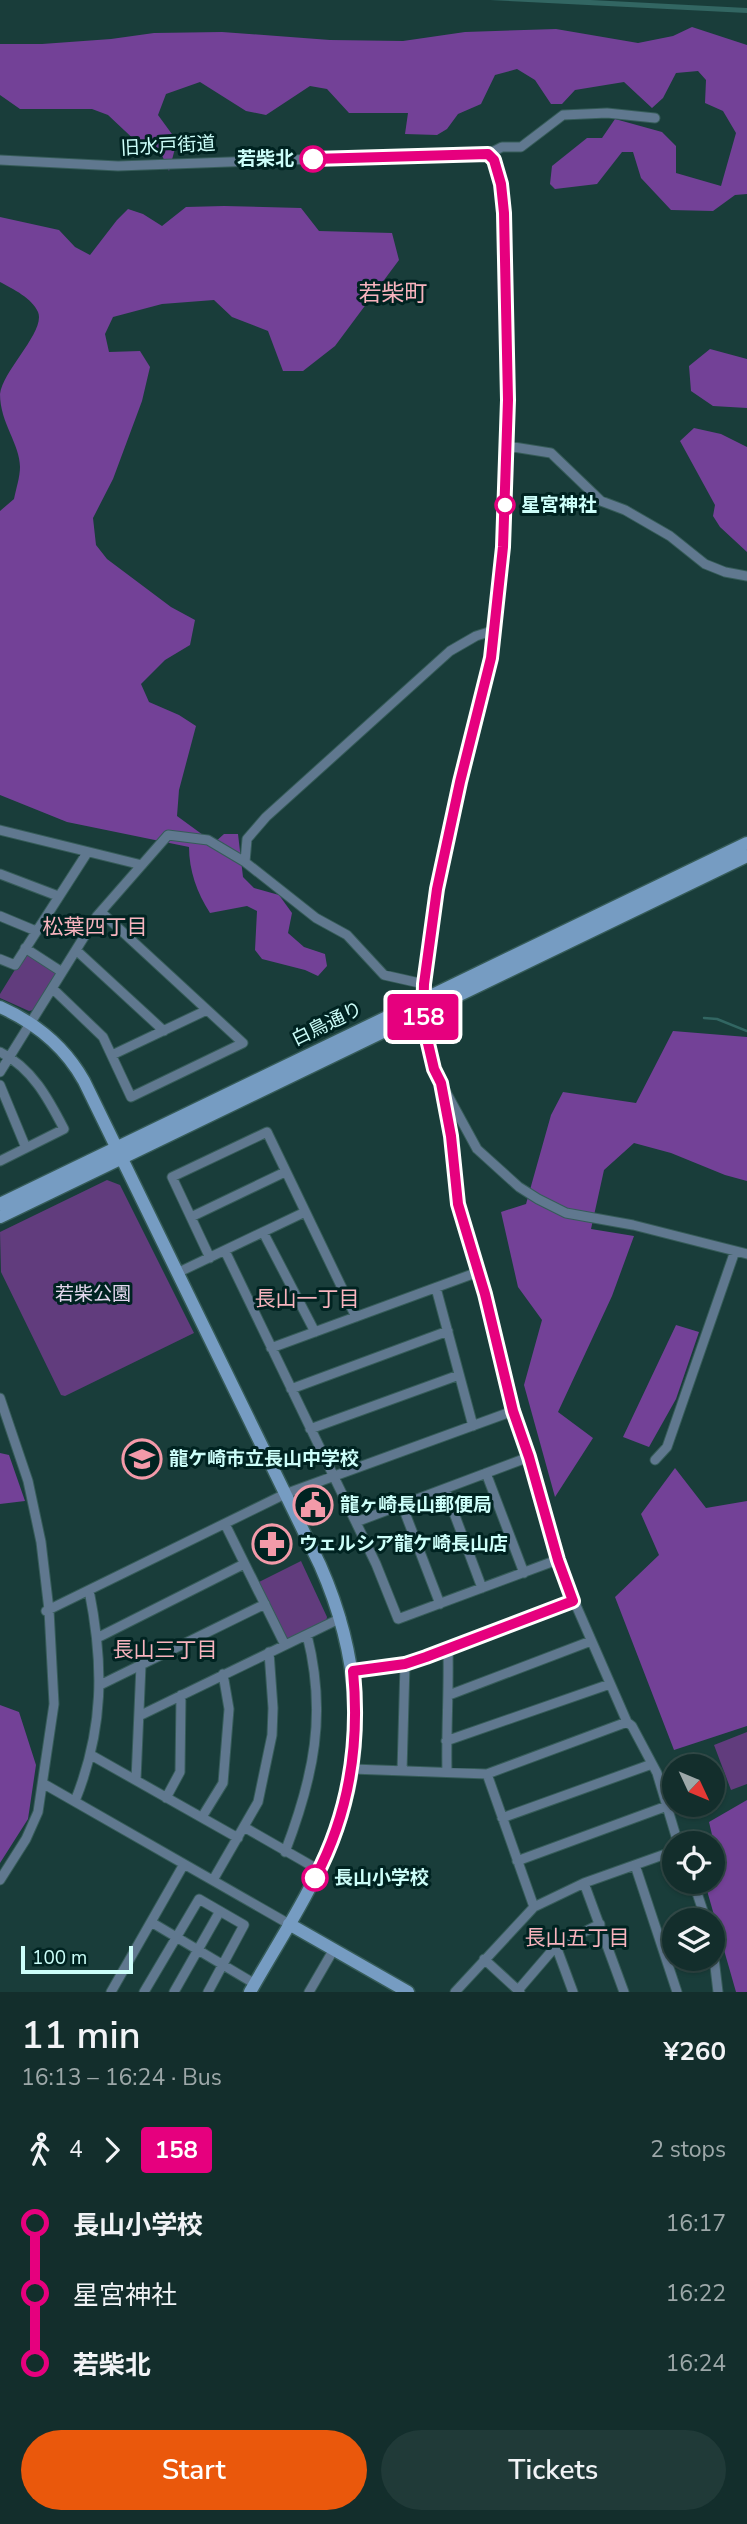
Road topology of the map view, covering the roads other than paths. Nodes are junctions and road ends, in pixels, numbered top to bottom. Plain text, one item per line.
1 (655, 118) dead end
2 (488, 154) junction
3 (0, 160) edge
4 (507, 446) junction
5 (747, 576) edge
6 (495, 630) junction
7 (0, 830) edge
8 (747, 843) edge
9 (88, 853) junction
10 (747, 856) edge
11 (245, 862) junction
12 (142, 865) junction
13 (0, 874) edge
14 (58, 896) junction
15 (101, 912) junction
16 (0, 916) edge
17 (36, 931) junction
18 (25, 948) junction
19 (76, 950) junction
20 (0, 959) edge
21 (62, 972) junction
22 (424, 984) junction
23 (52, 988) junction
24 (423, 1006) junction
25 (0, 1007) edge
26 (207, 1010) junction
27 (30, 1023) junction
28 (164, 1031) junction
29 (4, 1054) edge
30 (112, 1055) junction
31 (0, 1072) edge
32 (441, 1083) junction
33 (0, 1085) edge
34 (26, 1148) junction
35 (119, 1153) junction
36 (0, 1161) edge
37 (285, 1172) junction
38 (0, 1204) edge
39 (305, 1212) junction
40 (0, 1217) edge
41 (191, 1217) junction
42 (264, 1232) junction
43 (225, 1251) junction
44 (735, 1251) junction
45 (747, 1254) edge
46 (210, 1258) junction
47 (478, 1272) junction
48 (177, 1273) junction
49 (436, 1288) junction
50 (356, 1317) junction
51 (448, 1331) junction
52 (315, 1332) junction
53 (271, 1348) junction
54 (459, 1375) junction
55 (291, 1389) junction
56 (0, 1398) edge
57 (513, 1411) junction
58 (473, 1426) junction
59 (310, 1429) junction
60 (529, 1457) junction
61 (655, 1460) dead end
62 (486, 1473) junction
63 (333, 1476) junction
64 (444, 1489) junction
65 (285, 1494) junction
66 (402, 1505) junction
67 (356, 1522) junction
68 (225, 1524) junction
69 (558, 1560) junction
70 (244, 1564) junction
71 (524, 1573) junction
72 (482, 1588) junction
73 (89, 1590) junction
74 (573, 1601) junction
75 (265, 1604) junction
76 (440, 1604) junction
77 (48, 1611) junction
78 (341, 1618) junction
79 (307, 1635) junction
80 (97, 1637) junction
81 (591, 1641) junction
82 (285, 1645) junction
83 (448, 1650) junction
84 (269, 1651) junction
85 (405, 1664) junction
86 (141, 1665) junction
87 (353, 1671) junction
88 (223, 1674) junction
89 (610, 1684) junction
90 (100, 1685) junction
91 (181, 1695) junction
92 (449, 1695) junction
93 (139, 1716) junction
94 (627, 1722) junction
95 (446, 1741) junction
96 (91, 1755) junction
97 (652, 1764) junction
98 (352, 1769) junction
99 (402, 1771) junction
100 (447, 1772) junction
101 (487, 1774) junction
102 (136, 1780) junction
103 (44, 1784) junction
104 (662, 1792) edge
105 (166, 1798) junction
106 (75, 1801) junction
107 (662, 1808) edge
108 (202, 1817) junction
109 (502, 1818) junction
110 (244, 1827) junction
111 (238, 1838) junction
112 (285, 1852) junction
113 (662, 1856) edge
114 (517, 1861) junction
115 (184, 1864) junction
116 (635, 1865) junction
117 (319, 1870) junction
118 (0, 1880) edge
119 (213, 1880) junction
120 (584, 1883) junction
121 (534, 1907) junction
122 (220, 1912) junction
123 (151, 1922) junction
124 (289, 1924) junction
125 (600, 1924) junction
126 (175, 1937) junction
127 (556, 1946) junction
128 (334, 1949) junction
129 (197, 1950) junction
130 (484, 1959) junction
131 (224, 1965) junction
132 (716, 1971) edge
133 (253, 1988) edge
134 (520, 1990) edge
135 (111, 1992) edge
136 (144, 1992) edge
137 (173, 1992) edge
138 (208, 1992) edge
139 (309, 1992) edge
140 (408, 1992) edge
141 (455, 1992) edge
142 (573, 1992) edge
143 (624, 1992) edge
144 (677, 1992) edge
145 (718, 1992) edge

1 - 2 street, 旧水戸街道
2 - 3 street, 旧水戸街道
2 - 4 street
4 - 5 street
4 - 6 street
6 - 11 street
6 - 22 street
7 - 9 street
8 - 24 main road, 白鳥通り
9 - 12 street
9 - 14 street
10 - 24 main road, 白鳥通り
11 - 12 street
11 - 22 street
12 - 15 street
13 - 14 street
14 - 17 street
15 - 19 street
15 - 26 street
16 - 17 street
17 - 18 street
18 - 20 street
18 - 21 street
19 - 21 street
19 - 28 street
21 - 23 street
22 - 24 street
23 - 27 street
23 - 30 street
24 - 32 street
24 - 35 main road, 白鳥通り
25 - 27 main road
26 - 28 street
26 - 30 street
27 - 29 street
27 - 35 main road
28 - 30 street
29 - 31 street
29 - 34 street
32 - 44 street
32 - 47 street
33 - 34 street
34 - 36 street
35 - 38 main road, 白鳥通り
35 - 40 main road, 白鳥通り
35 - 48 main road
37 - 39 street
37 - 41 street
37 - 41 street
39 - 42 street
39 - 50 street
41 - 46 street
42 - 43 street
42 - 52 street
43 - 46 street
43 - 53 street
44 - 45 street
44 - 61 street
46 - 48 street
47 - 49 street
47 - 57 street
48 - 65 main road
49 - 50 street
49 - 51 street
50 - 52 street
51 - 54 street
51 - 55 street
52 - 53 street
53 - 55 street
54 - 58 street
54 - 59 street
55 - 59 street
56 - 77 street
57 - 58 street
57 - 60 street
58 - 63 street
59 - 63 street
60 - 62 street
60 - 69 street
62 - 64 street
62 - 71 street
63 - 65 street
63 - 67 street
64 - 66 street
64 - 72 street
65 - 68 street
65 - 78 main road
66 - 67 street
66 - 76 street
67 - 76 street
68 - 70 street
68 - 73 street
69 - 71 street
69 - 74 street
70 - 75 street
70 - 80 street
71 - 72 street
72 - 76 street
73 - 77 street
73 - 80 street
74 - 81 street
74 - 83 street
75 - 82 street
75 - 86 street
77 - 103 street
78 - 79 street
78 - 87 main road
79 - 82 street
79 - 112 street
80 - 90 street
81 - 89 street
81 - 92 street
82 - 84 street
83 - 85 street
83 - 92 street
84 - 88 street
84 - 110 street
85 - 87 street
85 - 99 street
86 - 90 street
86 - 93 street
87 - 98 main road
88 - 91 street
88 - 108 street
89 - 94 street
89 - 95 street
90 - 96 street
91 - 93 street
91 - 105 street
92 - 95 street
93 - 102 street
94 - 97 street
94 - 101 street
95 - 100 street
96 - 102 street
96 - 106 street
97 - 104 street
97 - 109 street
98 - 99 street
98 - 117 main road
99 - 100 street
100 - 101 street
101 - 109 street
102 - 105 street
103 - 106 street
103 - 118 street
105 - 108 street
106 - 115 street
107 - 114 street
108 - 111 street
109 - 114 street
110 - 111 street
110 - 112 street
111 - 119 street
112 - 117 street
113 - 116 street
114 - 121 street
115 - 119 street
115 - 123 street
116 - 120 street
116 - 144 street
117 - 124 main road
119 - 124 street
120 - 121 street
120 - 125 street
121 - 130 street
122 - 126 street
122 - 129 street
122 - 131 street
123 - 126 street
123 - 135 street
124 - 128 main road
124 - 133 main road
125 - 127 street
125 - 143 street
126 - 129 street
126 - 136 street
127 - 134 street
127 - 142 street
128 - 139 street
128 - 140 main road
129 - 131 street
129 - 137 street
130 - 134 street
130 - 141 street
131 - 133 street
131 - 138 street
132 - 145 street

